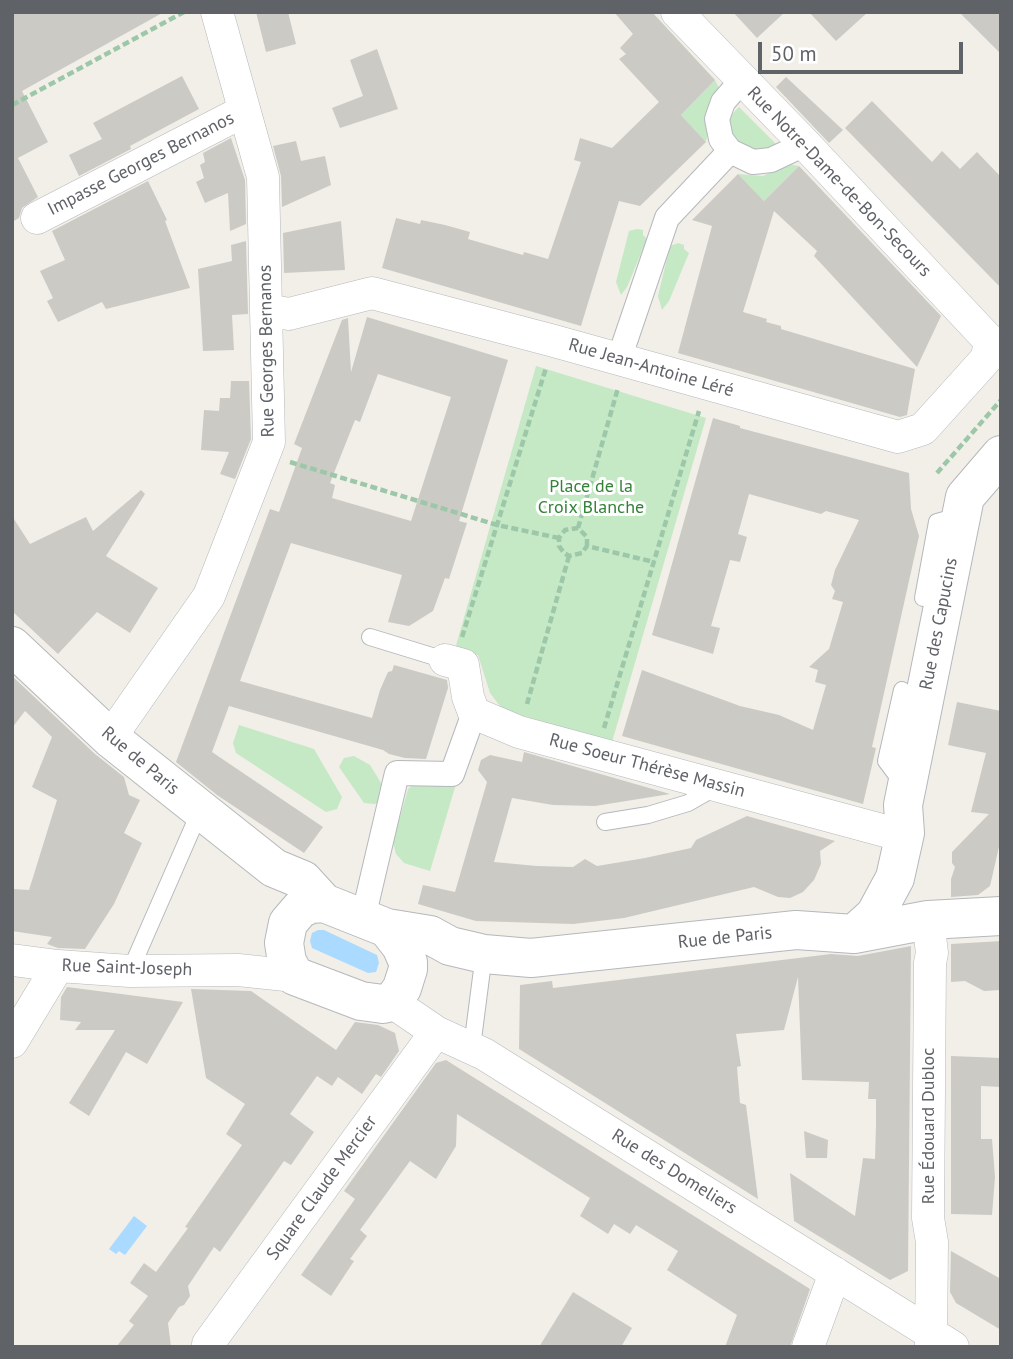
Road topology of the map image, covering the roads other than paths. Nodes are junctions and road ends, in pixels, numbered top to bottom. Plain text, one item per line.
1 (217, 12) edge
2 (677, 12) edge
3 (742, 80) junction
4 (244, 111) junction
5 (804, 144) junction
6 (730, 151) junction
7 (37, 218) dead end
8 (267, 310) junction
9 (996, 346) edge
10 (622, 360) junction
11 (1001, 456) edge
12 (961, 516) junction
13 (923, 598) dead end
14 (370, 637) dead end
15 (12, 646) edge
16 (449, 661) joint
17 (902, 690) dead end
18 (474, 713) junction
19 (110, 738) junction
20 (719, 786) junction
21 (899, 808) junction
22 (200, 811) junction
23 (605, 822) dead end
24 (887, 875) junction
25 (1001, 916) edge
26 (928, 920) junction
27 (375, 923) junction
28 (796, 930) junction
29 (854, 934) junction
30 (299, 935) junction
31 (467, 950) junction
32 (12, 960) edge
33 (408, 962) junction
34 (58, 966) junction
35 (130, 971) junction
36 (392, 1002) junction
37 (436, 1032) junction
38 (12, 1042) edge
39 (472, 1047) junction
40 (835, 1273) junction
41 (938, 1342) edge
42 (208, 1344) dead end
43 (808, 1347) edge

1 - 4 street, Rue Georges Bernanos
2 - 3 street, Rue Notre-Dame-de-Bon-Secours
3 - 5 street, Rue Notre-Dame-de-Bon-Secours
3 - 6 street
4 - 7 street, Impasse Georges Bernanos
4 - 8 street, Rue Georges Bernanos
5 - 6 street
5 - 9 street, Rue Notre-Dame-de-Bon-Secours
6 - 10 street
8 - 10 street, Rue Jean-Antoine Léré
8 - 19 street, Rue Georges Bernanos
9 - 10 street, Rue Jean-Antoine Léré
11 - 12 street, Rue des Capucins
12 - 13 lane
12 - 21 street, Rue des Capucins
14 - 16 lane
15 - 19 street, Rue de Paris
16 - 18 street
17 - 21 lane
18 - 20 street, Rue Soeur Thérèse Massin
18 - 27 street
19 - 22 street, Rue de Paris
20 - 21 street, Rue Soeur Thérèse Massin
20 - 23 lane
21 - 24 street, Rue des Capucins
22 - 30 street, Rue de Paris
22 - 35 lane
24 - 26 street
24 - 28 street, Rue des Capucins
24 - 29 street, Rue des Capucins
25 - 26 street, Rue de Paris
26 - 29 street, Rue de Paris
26 - 41 street, Rue Édouard Dubloc
27 - 30 street, Rue de Paris
27 - 31 street, Rue de Paris
27 - 33 street
28 - 29 street, Rue de Paris
28 - 31 street, Rue de Paris
30 - 35 street, Rue Saint-Joseph
30 - 36 street
31 - 33 street, Rue de Paris
31 - 39 lane
32 - 34 street, Rue Saint-Joseph
33 - 36 street
34 - 35 street, Rue Saint-Joseph
34 - 38 street
36 - 37 street, Rue des Domeliers
37 - 39 street, Rue des Domeliers
37 - 42 street, Square Claude Mercier
39 - 40 street, Rue des Domeliers
40 - 41 street, Rue des Domeliers
40 - 43 street

